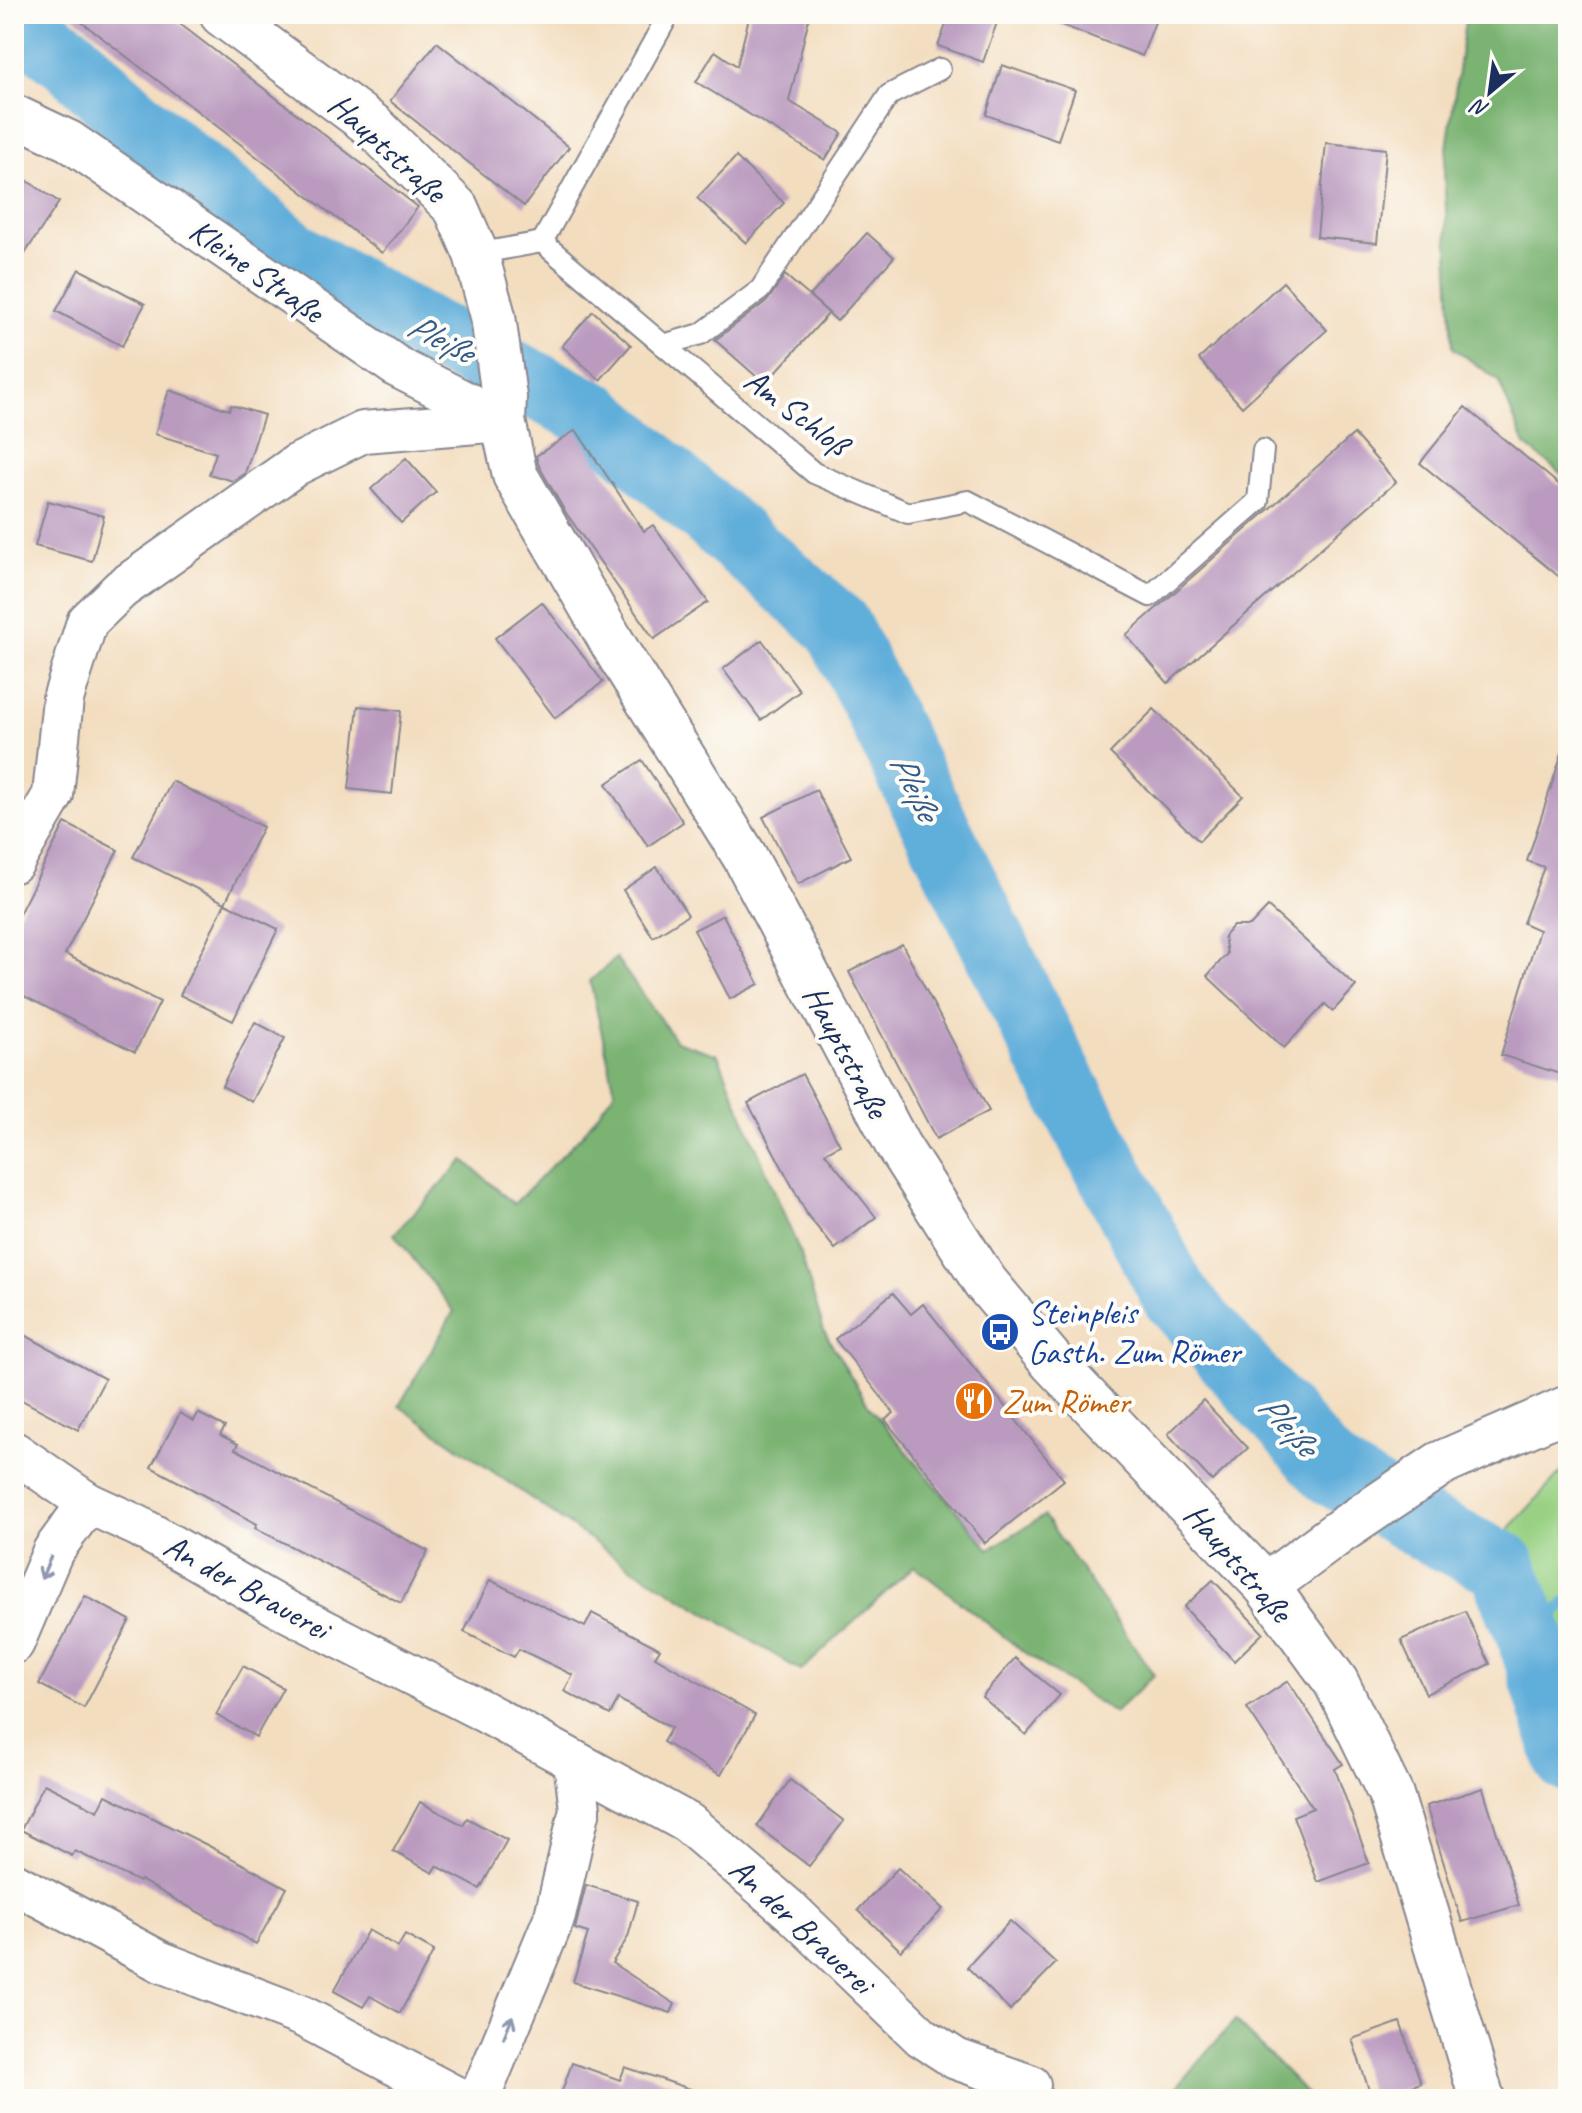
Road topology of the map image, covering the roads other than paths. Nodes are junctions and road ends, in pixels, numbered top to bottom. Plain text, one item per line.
1 (222, 14) edge
2 (669, 14) edge
3 (940, 69) dead end
4 (14, 115) edge
5 (542, 242) junction
6 (476, 254) junction
7 (663, 345) junction
8 (503, 409) junction
9 (1263, 450) dead end
10 (14, 862) edge
11 (1568, 1408) edge
12 (14, 1452) edge
13 (88, 1503) junction
14 (1266, 1586) junction
15 (14, 1643) edge
16 (574, 1762) junction
17 (14, 1883) edge
18 (1030, 2085) dead end
19 (460, 2099) edge
20 (479, 2099) edge
21 (1482, 2099) edge

1 - 6 main road, Hauptstraße
2 - 5 lane
3 - 7 lane
4 - 8 street, Kleine Straße
5 - 6 lane
5 - 7 lane, Am Schloß
6 - 8 main road, Hauptstraße
7 - 9 lane, Am Schloß
8 - 10 street
8 - 14 main road, Hauptstraße
11 - 14 main road
12 - 13 street, An der Brauerei
13 -> 15 street
13 - 16 street, An der Brauerei
14 - 21 main road, Hauptstraße
16 - 18 street, An der Brauerei
20 -> 16 street
17 - 19 street

